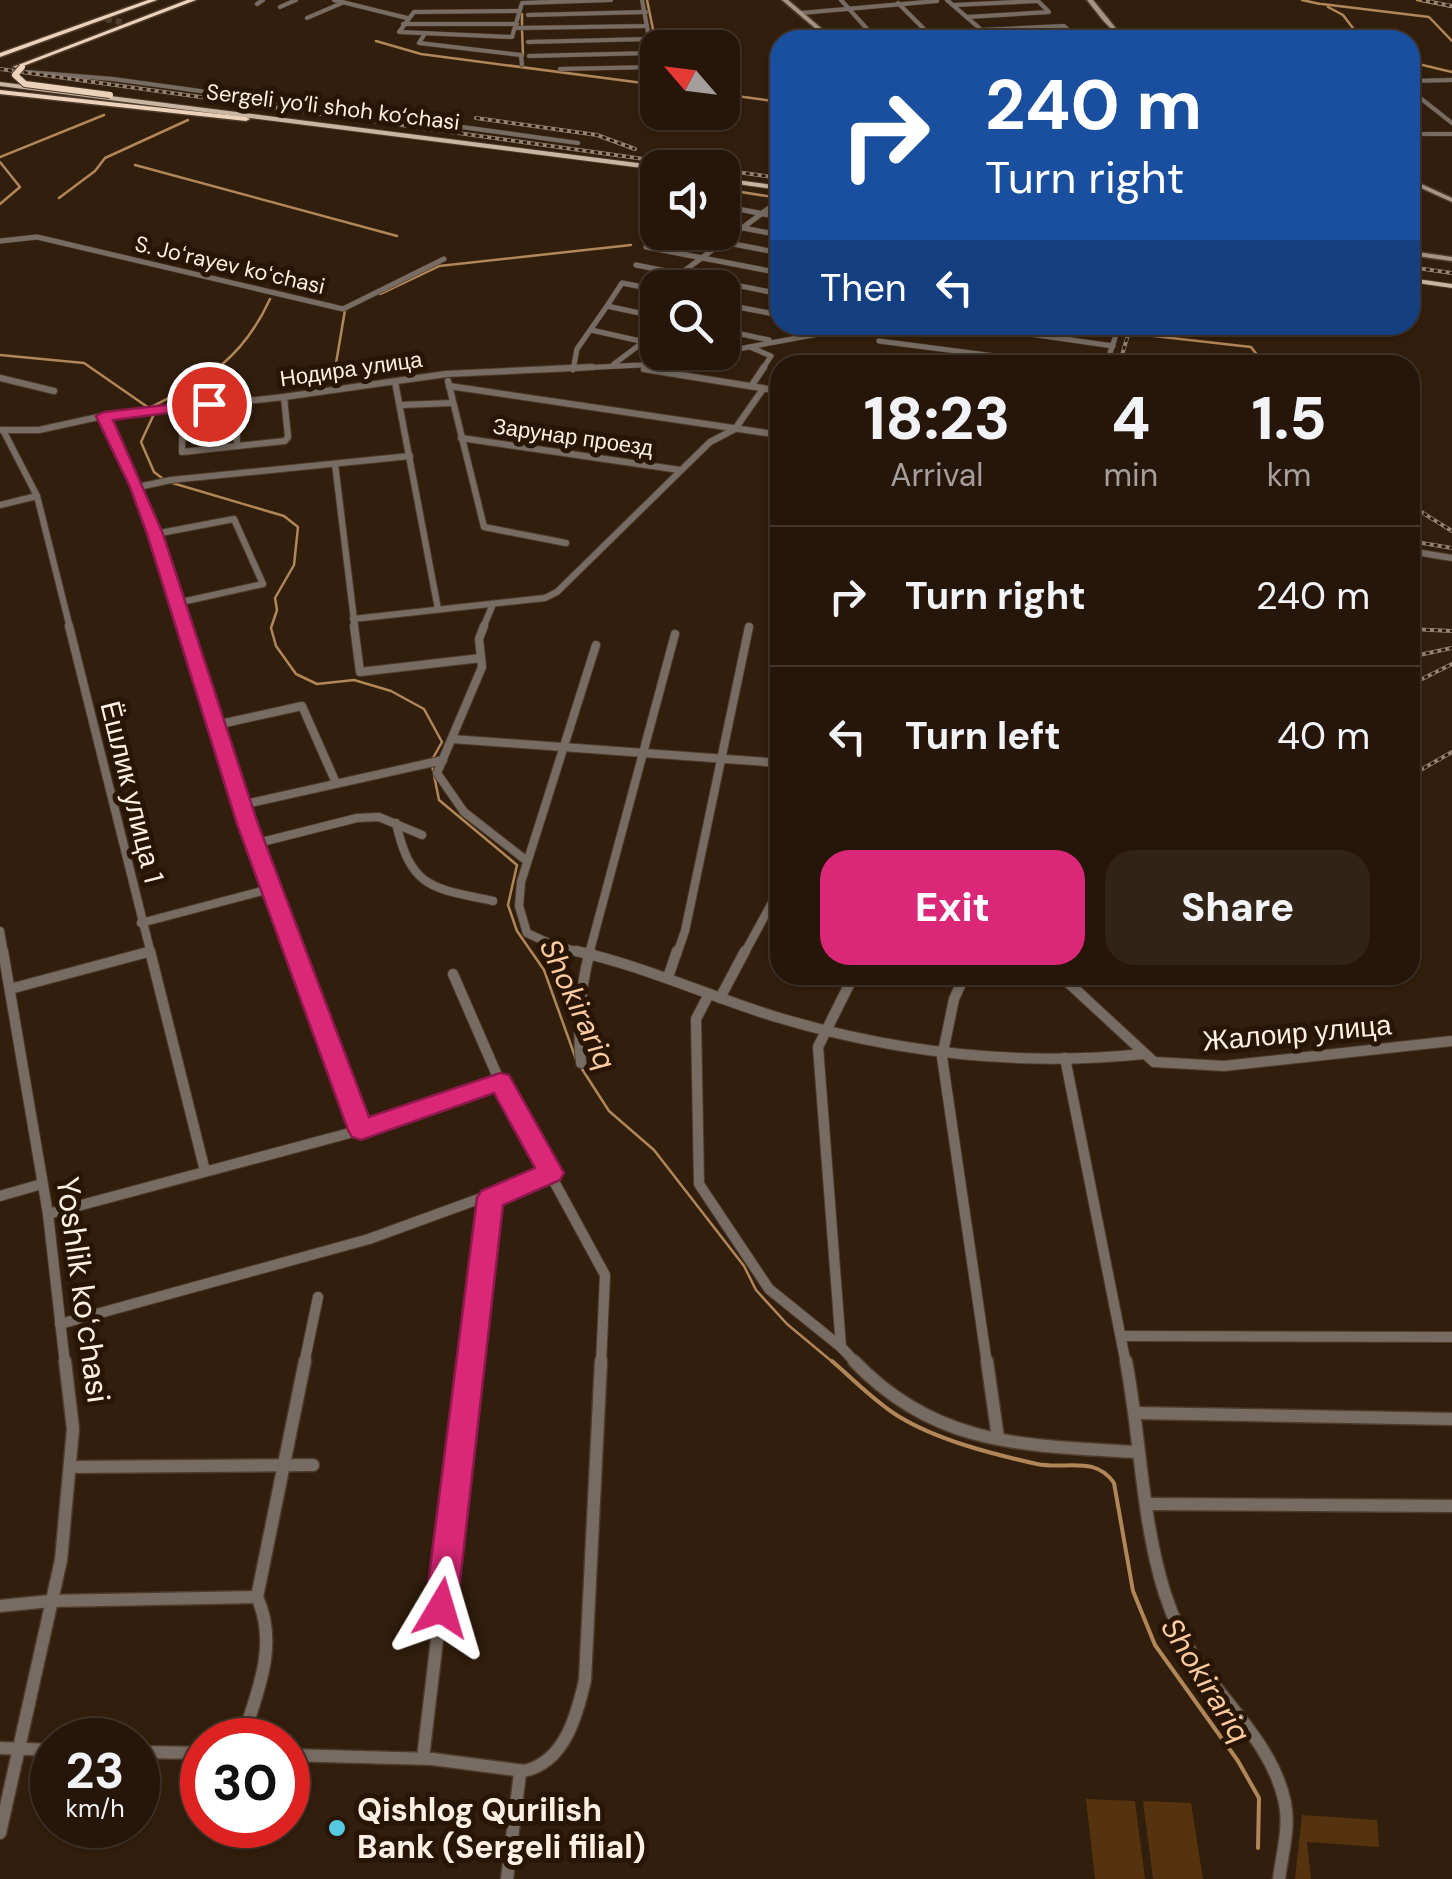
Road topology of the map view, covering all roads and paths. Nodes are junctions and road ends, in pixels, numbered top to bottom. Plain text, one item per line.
1 (154, 0) edge
2 (194, 0) edge
3 (263, 0) edge
4 (296, 0) edge
5 (334, 0) edge
6 (599, 0) edge
7 (611, 0) edge
8 (642, 0) edge
9 (785, 0) edge
10 (841, 0) edge
11 (894, 0) edge
12 (947, 0) edge
13 (1038, 0) edge
14 (1090, 0) edge
15 (553, 1) edge
16 (937, 1) edge
17 (344, 2) edge
18 (257, 4) dead end
19 (900, 4) junction
20 (954, 5) junction
21 (280, 7) dead end
22 (850, 9) junction
23 (519, 12) junction
24 (646, 12) junction
25 (801, 13) junction
26 (528, 15) dead end
27 (968, 16) junction
28 (307, 18) dead end
29 (407, 18) junction
30 (106, 19) tunnel mouth
31 (126, 23) dead end
32 (404, 24) junction
33 (517, 26) junction
34 (647, 26) junction
35 (75, 27) junction
36 (648, 30) edge
37 (821, 30) edge
38 (868, 30) edge
39 (926, 30) edge
40 (982, 30) joint
41 (1068, 30) edge
42 (1114, 30) edge
43 (114, 31) junction
44 (424, 35) junction
45 (640, 39) edge
46 (528, 42) dead end
47 (640, 53) edge
48 (0, 54) edge
49 (529, 56) dead end
50 (522, 65) dead end
51 (640, 67) edge
52 (22, 69) junction
53 (560, 69) dead end
54 (0, 73) edge
55 (1420, 81) edge
56 (1450, 81) edge
57 (0, 88) edge
58 (1420, 98) edge
59 (1452, 108) edge
60 (1435, 109) junction
61 (250, 117) junction
62 (1452, 123) edge
63 (1420, 134) edge
64 (1450, 136) edge
65 (578, 143) dead end
66 (640, 167) edge
67 (740, 180) edge
68 (770, 185) edge
69 (1420, 186) edge
70 (1452, 200) edge
71 (770, 206) edge
72 (740, 209) edge
73 (760, 213) junction
74 (770, 215) edge
75 (741, 227) joint
76 (770, 232) edge
77 (0, 241) edge
78 (740, 246) edge
79 (661, 250) edge
80 (711, 250) edge
81 (770, 252) edge
82 (1420, 254) edge
83 (701, 258) junction
84 (444, 259) dead end
85 (1452, 259) edge
86 (636, 265) dead end
87 (660, 270) edge
88 (684, 270) edge
89 (770, 271) edge
90 (1420, 279) edge
91 (1452, 284) edge
92 (640, 286) edge
93 (740, 286) edge
94 (770, 292) edge
95 (607, 306) junction
96 (740, 307) edge
97 (640, 313) edge
98 (770, 313) edge
99 (591, 330) junction
100 (740, 334) edge
101 (808, 335) edge
102 (1053, 335) edge
103 (640, 341) edge
104 (878, 341) dead end
105 (777, 342) junction
106 (640, 344) edge
107 (750, 347) junction
108 (740, 349) edge
109 (986, 355) edge
110 (1109, 355) edge
111 (770, 356) edge
112 (770, 358) edge
113 (614, 364) junction
114 (640, 364) edge
115 (626, 366) junction
116 (573, 370) junction
117 (446, 374) junction
118 (0, 378) edge
119 (394, 382) junction
120 (752, 385) junction
121 (449, 386) junction
122 (763, 389) junction
123 (770, 390) edge
124 (54, 391) dead end
125 (284, 397) junction
126 (236, 402) junction
127 (452, 403) junction
128 (402, 405) junction
129 (182, 406) junction
130 (156, 410) joint
131 (104, 416) junction
132 (735, 429) junction
133 (3, 433) edge
134 (770, 434) edge
135 (460, 438) junction
136 (237, 446) junction
137 (410, 456) junction
138 (335, 464) junction
139 (681, 470) junction
140 (138, 487) junction
141 (37, 496) junction
142 (0, 505) edge
143 (155, 534) junction
144 (566, 544) dead end
145 (1420, 553) edge
146 (1452, 558) edge
147 (178, 603) junction
148 (493, 604) junction
149 (438, 609) junction
150 (353, 618) junction
151 (749, 626) dead end
152 (675, 634) dead end
153 (596, 645) dead end
154 (482, 658) junction
155 (216, 726) junction
156 (452, 738) junction
157 (564, 747) junction
158 (645, 752) junction
159 (721, 758) junction
160 (434, 761) junction
161 (770, 762) edge
162 (336, 783) junction
163 (241, 805) junction
164 (396, 822) junction
165 (422, 835) dead end
166 (254, 844) junction
167 (527, 861) junction
168 (270, 890) junction
169 (493, 901) dead end
170 (770, 904) edge
171 (141, 923) junction
172 (0, 931) edge
173 (148, 952) junction
174 (590, 954) junction
175 (3, 970) edge
176 (453, 974) dead end
177 (668, 977) junction
178 (849, 985) edge
179 (960, 985) edge
180 (1071, 985) edge
181 (10, 990) junction
182 (714, 996) junction
183 (827, 1028) junction
184 (1452, 1041) edge
185 (1144, 1054) junction
186 (942, 1056) junction
187 (1065, 1058) junction
188 (581, 1063) dead end
189 (500, 1082) junction
190 (361, 1130) junction
191 (205, 1170) junction
192 (550, 1173) junction
193 (42, 1184) junction
194 (0, 1196) edge
195 (490, 1198) junction
196 (48, 1214) junction
197 (318, 1297) dead end
198 (60, 1324) junction
199 (1121, 1336) junction
200 (1452, 1337) edge
201 (841, 1346) junction
202 (1136, 1413) junction
203 (1452, 1419) edge
204 (998, 1438) junction
205 (1136, 1452) junction
206 (282, 1464) junction
207 (313, 1465) dead end
208 (72, 1467) junction
209 (1146, 1504) junction
210 (1452, 1506) edge
211 (258, 1597) junction
212 (50, 1601) junction
213 (0, 1606) edge
214 (248, 1718) edge
215 (0, 1748) edge
216 (19, 1749) junction
217 (30, 1749) edge
218 (310, 1755) edge
219 (423, 1758) junction
220 (520, 1772) junction
221 (0, 1833) edge
222 (507, 1879) edge
223 (1279, 1879) edge

1 - 35 highway
2 - 43 highway
3 - 18 street
4 - 21 street
5 - 17 street
6 - 7 street
6 - 15 street
8 - 24 street
9 - 25 street
10 - 22 street
11 - 19 street
12 - 20 street
13 - 20 street
13 - 27 street
14 - 42 street
15 - 23 street
16 - 19 street
17 - 28 street
17 - 29 street
19 - 22 street
19 - 39 street
20 - 27 street
22 - 25 street
22 - 38 street
23 - 29 street
23 - 33 street
24 - 26 street
24 - 34 street
25 - 37 street
27 - 40 street
29 - 32 street
30 - 35 highway
31 - 43 highway
32 - 33 street
32 - 44 street
33 - 34 street
33 - 44 street
34 - 36 street
35 - 48 highway
40 - 41 street
43 - 52 highway
44 - 50 street
45 - 46 street
47 - 49 street
51 - 53 street
52 - 54 highway
52 - 61 highway, bridge
52 - 65 street
55 - 56 street
57 - 61 highway
58 - 60 street
59 - 60 street
60 - 62 street
61 - 66 main road, Sergeli yo‘li shoh ko‘chasi
63 - 64 street
67 - 68 main road
69 - 70 street
71 - 73 street
72 - 73 street
73 - 74 street
73 - 75 street
75 - 76 street
77 - 84 street, S. Joʻrayev koʻchasi
78 - 81 street
79 - 83 street
80 - 83 street
82 - 85 street
83 - 88 street
83 - 89 street
86 - 87 street
90 - 91 main road
92 - 95 street
93 - 94 street
95 - 97 street
95 - 99 street
96 - 98 street
99 - 103 street
99 - 116 street
100 - 105 street
101 - 105 street
102 - 110 street
104 - 109 street
105 - 107 street
106 - 113 street
107 - 108 street
107 - 111 street
112 - 120 street
113 - 115 street
113 - 116 street
114 - 115 street
115 - 120 street
116 - 117 street
117 - 119 street, Нодира улица
117 - 121 street
118 - 124 street
119 - 125 street, Нодира улица
119 - 128 street
120 - 122 street
121 - 127 street
121 - 132 street
122 - 123 street
122 - 132 street
125 - 126 street, Нодира улица
125 - 136 street
126 - 129 street, Нодира улица
126 - 136 street
127 - 128 street
127 - 135 street
128 - 137 street
129 - 130 street, Нодира улица
129 - 136 street
130 - 131 street, Нодира улица
131 - 133 street, Нодира улица
131 - 140 street
132 - 134 street
132 - 139 street
133 - 141 street, Ёшлик улица 1
135 - 139 street, Зарунар проезд
135 - 144 street
137 - 138 street
137 - 149 street
138 - 140 street
138 - 150 street
139 - 148 street
140 - 143 street
141 - 142 street
141 - 171 street, Ёшлик улица 1
143 - 147 street
143 - 147 street
145 - 146 street
147 - 155 street
148 - 149 street
148 - 154 street
149 - 150 street
150 - 154 street
151 - 159 street
152 - 158 street
153 - 157 street
154 - 156 street
155 - 162 street
155 - 163 street
156 - 157 street
156 - 160 street
157 - 158 street
157 - 167 street
158 - 159 street
158 - 174 street
159 - 161 street
159 - 177 street
160 - 162 street
160 - 167 street
162 - 163 street
163 - 166 street
164 - 165 street
164 - 166 street
164 - 169 street
166 - 168 street
167 - 174 street, Жалоир улица
168 - 171 street
168 - 190 street
170 - 182 street
171 - 173 street, Ёшлик улица 1
172 - 175 street, Yoshlik koʻchasi
173 - 181 street
173 - 191 street, Ёшлик улица 1
174 - 177 street, Жалоир улица
174 - 188 street
175 - 181 street, Yoshlik koʻchasi
176 - 189 street
177 - 182 street, Жалоир улица
178 - 183 street
179 - 186 street
180 - 185 street
181 - 193 street, Yoshlik koʻchasi
182 - 183 street, Жалоир улица
182 - 201 street
183 - 186 street, Жалоир улица
183 - 201 street
184 - 185 street, Жалоир улица
185 - 187 street, Жалоир улица
186 - 187 street, Жалоир улица
186 - 204 street
187 - 199 street
189 - 190 street
189 - 192 street
190 - 191 street
191 - 196 street
192 - 195 street
192 - 220 street
193 - 194 street
193 - 196 street, Yoshlik koʻchasi
195 - 198 street
195 - 219 street
196 - 198 street, Yoshlik koʻchasi
197 - 206 street
198 - 208 street, Yoshlik koʻchasi
199 - 200 street
199 - 202 street
201 - 204 street
202 - 203 street
202 - 205 street
204 - 205 street
205 - 209 street
206 - 207 street
206 - 208 street
206 - 211 street
208 - 212 street, Yoshlik koʻchasi
209 - 210 street
209 - 223 street
211 - 212 street
211 - 214 street
212 - 213 street
212 - 216 street, Yoshlik koʻchasi
215 - 216 street
216 - 217 street
216 - 221 street, Yoshlik koʻchasi
218 - 219 street
219 - 220 street
220 - 222 street

